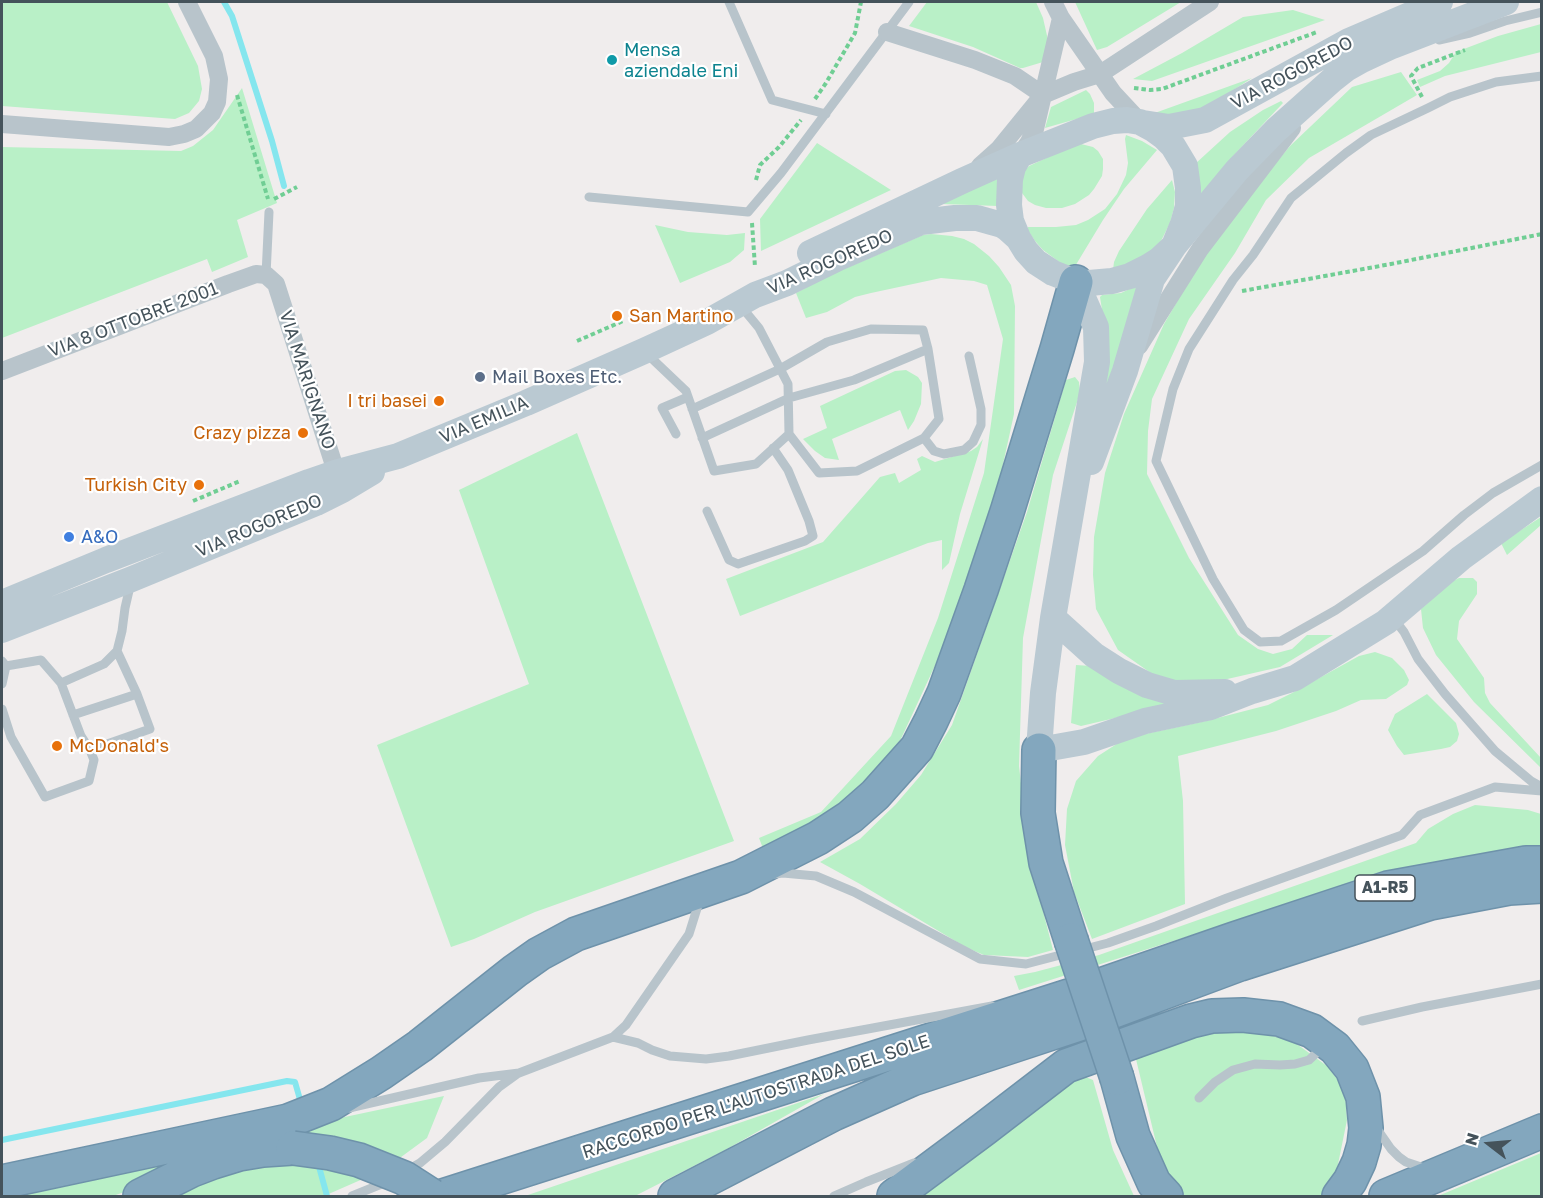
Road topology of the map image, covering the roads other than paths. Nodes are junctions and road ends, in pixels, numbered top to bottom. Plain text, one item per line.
1 (187, 2) edge
2 (729, 2) edge
3 (909, 2) edge
4 (1210, 2) edge
5 (1440, 2) edge
6 (1506, 2) edge
7 (1057, 10) edge
8 (1542, 12) edge
9 (887, 32) junction
10 (1392, 46) junction
11 (1100, 74) junction
12 (1542, 76) edge
13 (1332, 80) junction
14 (1043, 95) junction
15 (826, 114) junction
16 (1140, 122) junction
17 (2, 124) edge
18 (1020, 155) junction
19 (962, 181) junction
20 (589, 197) dead end
21 (269, 212) dead end
22 (1018, 238) junction
23 (1167, 253) junction
24 (266, 275) junction
25 (1076, 282) junction
26 (748, 300) junction
27 (928, 349) junction
28 (644, 351) junction
29 (969, 356) dead end
30 (780, 369) junction
31 (2, 371) edge
32 (1125, 371) junction
33 (688, 397) junction
34 (789, 398) junction
35 (692, 409) junction
36 (676, 434) dead end
37 (789, 434) junction
38 (702, 438) junction
39 (924, 438) junction
40 (773, 448) junction
41 (1542, 465) edge
42 (340, 481) junction
43 (1542, 499) edge
44 (707, 511) dead end
45 (1066, 539) junction
46 (106, 560) junction
47 (124, 582) junction
48 (2, 603) edge
49 (1392, 616) junction
50 (1053, 618) junction
51 (2, 630) edge
52 (117, 651) junction
53 (4, 663) edge
54 (61, 683) junction
55 (2, 684) edge
56 (1252, 691) junction
57 (137, 694) junction
58 (2, 708) edge
59 (73, 715) junction
60 (90, 750) junction
61 (1039, 750) junction
62 (1542, 789) edge
63 (1542, 863) edge
64 (741, 878) junction
65 (1542, 886) edge
66 (703, 891) junction
67 (1542, 984) edge
68 (1014, 1003) dead end
69 (1003, 1004) dead end
70 (1074, 1010) junction
71 (1362, 1021) dead end
72 (613, 1037) junction
73 (1328, 1042) junction
74 (519, 1072) junction
75 (1199, 1098) dead end
76 (1364, 1106) junction
77 (984, 1130) junction
78 (1542, 1131) edge
79 (291, 1135) junction
80 (937, 1153) dead end
81 (927, 1157) dead end
82 (1450, 1170) junction
83 (2, 1182) edge
84 (140, 1197) edge
85 (352, 1197) edge
86 (432, 1197) edge
87 (443, 1197) edge
88 (675, 1197) edge
89 (834, 1197) edge
90 (894, 1197) edge
91 (1166, 1197) edge
92 (1339, 1197) edge
93 (1386, 1197) edge

1 - 17 street
2 - 15 lane
3 - 9 lane
4 - 11 street
5 - 16 street, VIA ROGOREDO
6 - 10 street
7 - 11 street
7 - 14 street
8 - 10 lane
9 - 14 street
9 - 15 lane
10 - 13 street
11 - 14 street
11 - 16 street
12 - 41 lane
13 - 23 street
13 - 32 street
14 - 18 street
14 - 19 street
15 - 20 lane
16 - 18 street
16 - 23 street
18 - 19 street, VIA ROGOREDO
18 - 22 street
19 - 26 street, VIA ROGOREDO
21 - 24 lane
22 - 25 street
22 - 26 street, VIA ROGOREDO
23 - 25 street
23 - 32 street
24 - 31 street, VIA 8 OTTOBRE 2001
24 - 42 street, VIA MARIGNANO
25 - 45 street
25 - 64 highway
26 - 28 street, VIA EMILIA
26 - 30 lane
27 - 30 lane
27 - 34 lane
27 - 39 lane
28 - 33 lane
28 - 42 street, VIA EMILIA
29 - 39 lane
30 - 34 lane
30 - 35 lane
32 - 45 street
33 - 35 lane
33 - 36 lane
34 - 37 lane
34 - 38 lane
35 - 38 lane
37 - 39 lane
37 - 40 lane
38 - 40 lane
40 - 44 lane
42 - 46 street, VIA ROGOREDO
42 - 47 street, VIA ROGOREDO
43 - 49 street
45 - 50 street
46 - 47 street
46 - 48 street, VIA ROGOREDO
47 - 51 street, VIA ROGOREDO
47 - 52 lane
49 - 56 street
49 - 62 lane
50 - 56 street
50 - 61 street
52 - 54 lane
52 - 57 lane
53 - 54 lane
53 - 55 lane
54 - 59 lane
56 - 61 street
57 - 59 lane
57 - 60 lane
58 - 60 lane
59 - 60 lane
61 - 91 highway, bridge
62 - 64 lane
63 - 70 highway, A1-R5
64 - 66 highway
65 - 70 highway, A1-R5
66 - 72 lane
66 - 79 highway
67 - 71 lane
68 - 70 lane
69 - 72 lane
70 - 87 highway, RACCORDO PER L'AUTOSTRADA DEL SOLE
70 - 88 highway, RACCORDO PER L'AUTOSTRADA DEL SOLE
72 - 74 lane
73 - 75 lane
73 - 76 highway
73 - 77 highway
74 - 79 lane
74 - 85 lane
76 - 82 lane
76 - 92 highway
77 - 80 lane
77 - 90 highway
78 - 82 highway
79 - 83 highway
79 - 84 highway
79 - 86 highway, bridge
81 - 89 lane
82 - 93 highway

